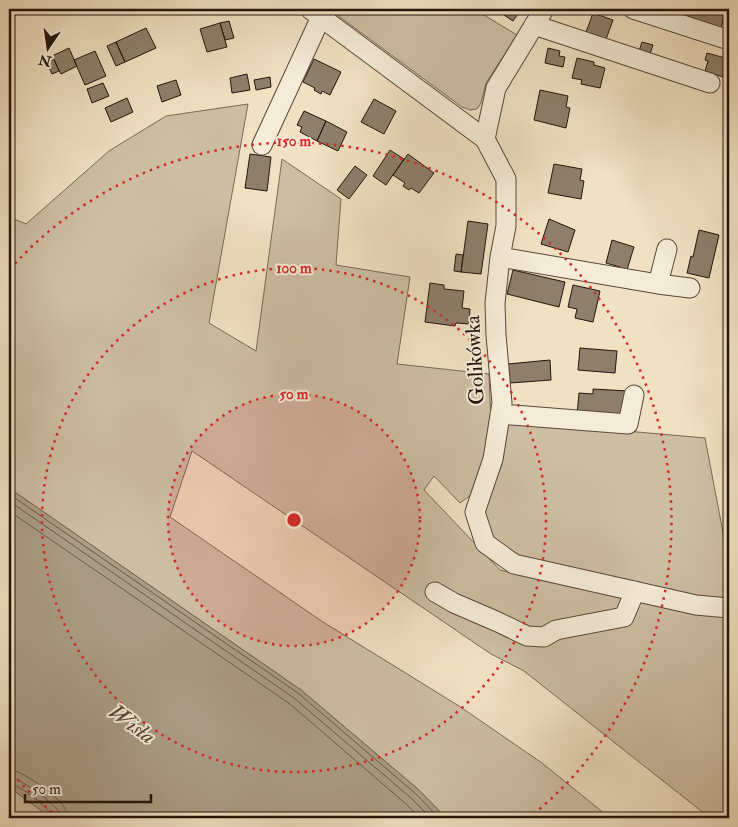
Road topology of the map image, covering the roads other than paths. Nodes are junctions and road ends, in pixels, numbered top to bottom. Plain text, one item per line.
1 (544, 9) edge
2 (633, 9) edge
3 (316, 13) edge
4 (534, 25) junction
5 (729, 40) edge
6 (710, 83) dead end
7 (485, 139) junction
8 (262, 145) dead end
9 (667, 248) dead end
10 (500, 257) junction
11 (658, 284) junction
12 (690, 288) dead end
13 (634, 395) dead end
14 (500, 414) junction
15 (484, 561) dead end
16 (514, 564) junction
17 (635, 591) junction
18 (436, 592) dead end
19 (729, 608) edge

1 - 4 street
2 - 5 street
3 - 7 street, Golikówka
3 - 8 street
4 - 6 street
4 - 7 street
7 - 10 street, Golikówka
9 - 11 street
10 - 11 street
10 - 14 street, Golikówka
11 - 12 street
13 - 14 street
14 - 16 street, Golikówka
15 - 16 street
16 - 17 street, Golikówka
17 - 18 street
17 - 19 street, Golikówka

